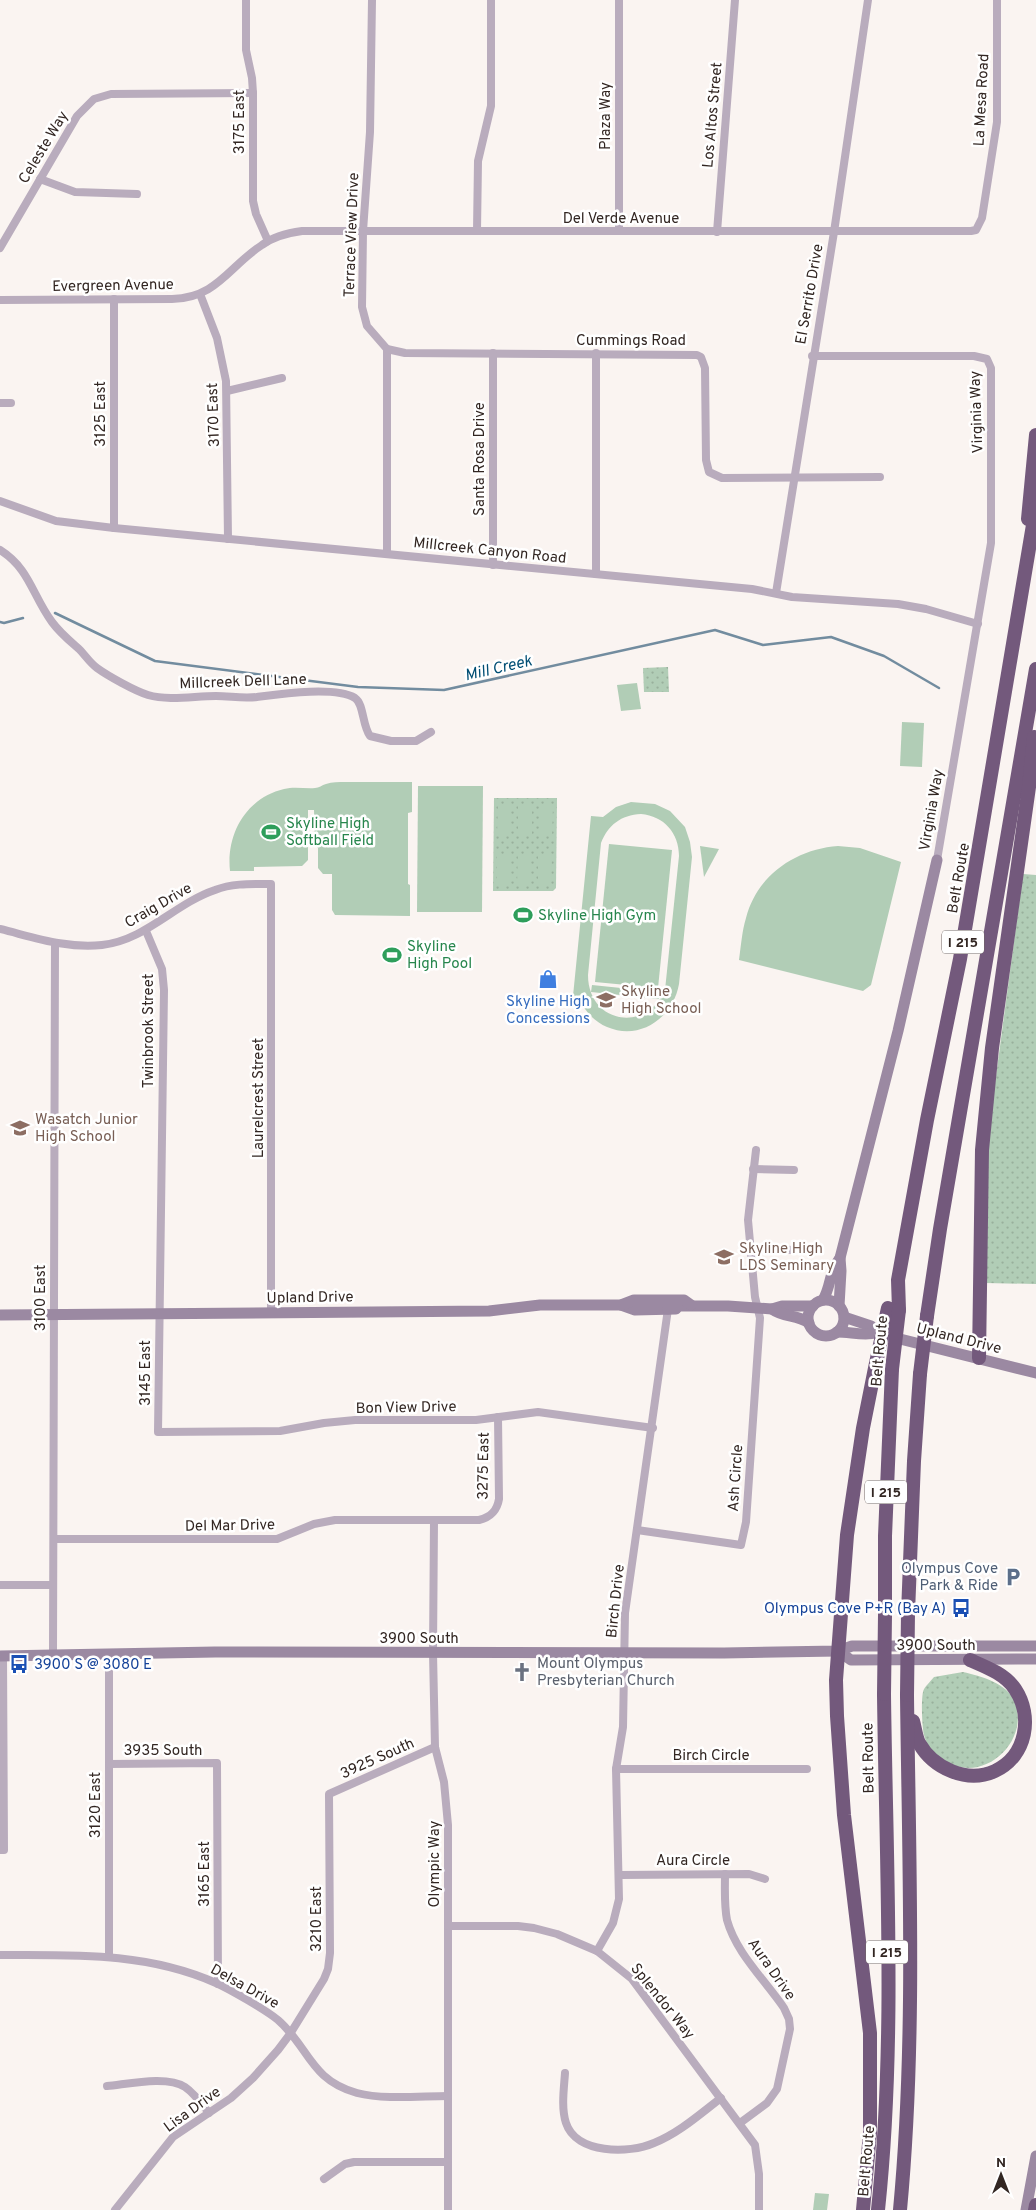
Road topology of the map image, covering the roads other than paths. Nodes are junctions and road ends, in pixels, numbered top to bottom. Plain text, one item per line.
1 (246, 0) edge
2 (372, 0) edge
3 (491, 0) edge
4 (619, 0) edge
5 (735, 0) edge
6 (868, 0) edge
7 (997, 0) edge
8 (253, 93) junction
9 (40, 178) junction
10 (137, 194) dead end
11 (976, 230) joint
12 (363, 231) junction
13 (478, 231) junction
14 (619, 232) junction
15 (717, 232) junction
16 (834, 232) junction
17 (268, 241) junction
18 (0, 248) edge
19 (200, 294) junction
20 (0, 300) edge
21 (114, 300) junction
22 (387, 349) junction
23 (493, 353) junction
24 (596, 353) junction
25 (812, 356) junction
26 (282, 378) dead end
27 (227, 391) junction
28 (0, 403) edge
29 (11, 403) dead end
30 (1036, 435) edge
31 (793, 478) junction
32 (880, 478) dead end
33 (0, 501) edge
34 (1036, 508) edge
35 (114, 528) junction
36 (228, 539) junction
37 (0, 550) edge
38 (387, 554) junction
39 (493, 565) junction
40 (596, 574) junction
41 (776, 593) junction
42 (1020, 603) junction
43 (978, 624) junction
44 (1036, 668) edge
45 (1036, 719) edge
46 (431, 732) dead end
47 (937, 860) joint
48 (271, 884) joint
49 (0, 929) edge
50 (146, 931) junction
51 (55, 942) junction
52 (756, 1150) dead end
53 (754, 1169) junction
54 (794, 1170) dead end
55 (750, 1249) junction
56 (796, 1250) dead end
57 (840, 1258) junction
58 (818, 1303) junction
59 (620, 1305) junction
60 (691, 1305) junction
61 (758, 1308) junction
62 (668, 1309) junction
63 (772, 1309) junction
64 (893, 1309) junction
65 (842, 1311) junction
66 (271, 1313) junction
67 (0, 1315) edge
68 (54, 1315) junction
69 (159, 1315) junction
70 (809, 1323) junction
71 (837, 1332) junction
72 (876, 1333) junction
73 (979, 1358) junction
74 (1036, 1373) edge
75 (498, 1417) junction
76 (652, 1428) junction
77 (158, 1432) joint
78 (492, 1514) joint
79 (434, 1520) junction
80 (637, 1530) junction
81 (54, 1539) junction
82 (0, 1585) edge
83 (53, 1585) junction
84 (1036, 1646) edge
85 (838, 1651) junction
86 (433, 1653) junction
87 (624, 1653) junction
88 (53, 1654) junction
89 (109, 1654) junction
90 (2, 1655) edge
91 (1036, 1659) edge
92 (970, 1660) junction
93 (907, 1695) junction
94 (435, 1747) junction
95 (217, 1763) joint
96 (109, 1764) junction
97 (807, 1768) dead end
98 (616, 1769) junction
99 (330, 1794) joint
100 (2, 1850) edge
101 (620, 1874) junction
102 (724, 1874) junction
103 (766, 1879) dead end
104 (448, 1926) junction
105 (597, 1951) junction
106 (0, 1955) edge
107 (109, 1956) junction
108 (218, 1984) junction
109 (290, 2034) junction
110 (564, 2073) dead end
111 (107, 2086) dead end
112 (448, 2096) junction
113 (721, 2098) junction
114 (209, 2113) junction
115 (740, 2123) junction
116 (1036, 2156) edge
117 (448, 2162) junction
118 (324, 2179) dead end
119 (1036, 2205) edge
120 (115, 2210) edge
121 (448, 2210) edge
122 (759, 2210) edge
123 (863, 2210) edge
124 (878, 2210) edge
125 (900, 2210) edge
126 (1026, 2210) edge
127 (1035, 2210) edge

1 - 8 street, 3175 East
2 - 12 street, Terrace View Drive
3 - 13 street
4 - 14 street, Plaza Way
5 - 15 street, Los Altos Street
6 - 16 street, El Serrito Drive
7 - 11 street, La Mesa Road
8 - 9 street, Celeste Way
8 - 17 street, 3175 East
9 - 10 street
9 - 18 street, Celeste Way
11 - 16 street, Del Verde Avenue
12 - 13 street, Del Verde Avenue
12 - 17 street, Del Verde Avenue
12 - 22 street, Terrace View Drive
13 - 14 street, Del Verde Avenue
14 - 15 street, Del Verde Avenue
15 - 16 street, Del Verde Avenue
16 - 25 street, El Serrito Drive
17 - 19 street, Evergreen Avenue
19 - 21 street, Evergreen Avenue
19 - 27 street, 3170 East
20 - 21 street, Evergreen Avenue
21 - 35 street, 3125 East
22 - 23 street, Cummings Road
22 - 38 street
23 - 24 street, Cummings Road
23 - 39 street, Santa Rosa Drive
24 - 31 street, Cummings Road
24 - 40 street
25 - 31 street, El Serrito Drive
25 - 43 street, Virginia Way
26 - 27 street
27 - 36 street, 3170 East
28 - 29 street
30 - 42 highway
31 - 32 street
31 - 41 street, El Serrito Drive
33 - 35 street, Millcreek Canyon Road
34 - 42 highway, Belt Route / I 215
35 - 36 street, Millcreek Canyon Road
36 - 38 street, Millcreek Canyon Road
37 - 46 street, Millcreek Dell Lane
38 - 39 street, Millcreek Canyon Road
39 - 40 street, Millcreek Canyon Road
40 - 41 street, Millcreek Canyon Road
41 - 43 street, Millcreek Canyon Road
42 - 64 highway, Belt Route / I 215
43 - 47 street, Virginia Way
44 - 93 highway, I 215, bridge
45 - 73 highway
47 - 57 street, Virginia Way
48 - 50 street, Craig Drive
48 - 66 street, Laurelcrest Street
49 - 51 street, Craig Drive
50 - 51 street, Craig Drive
50 - 69 street, Twinbrook Street
51 - 68 street, 3100 East
52 - 53 street
53 - 54 street
53 - 55 street
55 - 56 street
55 - 61 street
57 - 58 street, Virginia Way
57 - 65 street, Virginia Way
58 - 63 street, Upland Drive
58 - 65 street
58 - 70 street
59 - 60 street, Upland Drive
59 - 62 street, Upland Drive
59 - 66 street, Upland Drive
60 - 61 street, Upland Drive
60 - 62 street, Upland Drive
61 - 63 street, Upland Drive
61 - 80 street, Ash Circle
62 - 76 street, Birch Drive
63 - 70 street, Upland Drive
64 - 85 highway, bridge
64 - 124 highway, Belt Route / I 215, bridge
65 - 71 street
65 - 72 street, Upland Drive
66 - 69 street, Upland Drive
67 - 68 street, Upland Drive
68 - 69 street, Upland Drive
68 - 81 street, 3100 East
69 - 77 street, 3145 East
70 - 71 street
71 - 72 street, Upland Drive
72 - 73 street, Upland Drive
73 - 74 street, Upland Drive
75 - 76 street, Bon View Drive
75 - 77 street, Bon View Drive
75 - 78 street, 3275 East
76 - 80 street, Birch Drive
78 - 79 street, Del Mar Drive
79 - 81 street, Del Mar Drive
79 - 86 street, Olympic Way
80 - 87 street, Birch Drive
81 - 83 street, 3100 East
82 - 83 street
83 - 88 street, 3100 East
84 - 85 street, 3900 South
85 - 87 street, 3900 South
85 - 92 street, 3900 South
85 - 123 highway
86 - 87 street, 3900 South
86 - 89 street, 3900 South
86 - 94 street, Olympic Way
87 - 98 street, Birch Drive
88 - 89 street, 3900 South
88 - 90 street, 3900 South
89 - 96 street, 3120 East
90 - 100 street
91 - 92 street, 3900 South
92 - 93 highway
93 - 125 highway, I 215
94 - 99 street, 3925 South
94 - 104 street, Olympic Way
95 - 96 street, 3935 South
95 - 108 street, 3165 East
96 - 107 street, 3120 East
97 - 98 street, Birch Circle
98 - 101 street, Birch Drive
99 - 109 street, 3210 East
101 - 102 street, Aura Circle
101 - 105 street, Birch Drive
102 - 103 street, Aura Circle
102 - 115 street, Aura Drive
104 - 105 street, Splendor Way
104 - 112 street, Olympic Way
105 - 113 street, Splendor Way
106 - 107 street, Delsa Drive
107 - 108 street, Delsa Drive
108 - 109 street, Delsa Drive
109 - 112 street, Delsa Drive
109 - 114 street, Lisa Drive
110 - 113 street
111 - 114 street
112 - 117 street, Olympic Way
113 - 115 street, Splendor Way
114 - 120 street, Lisa Drive
115 - 122 street, Splendor Way
116 - 126 street
117 - 118 street
117 - 121 street, Olympic Way
119 - 127 highway

